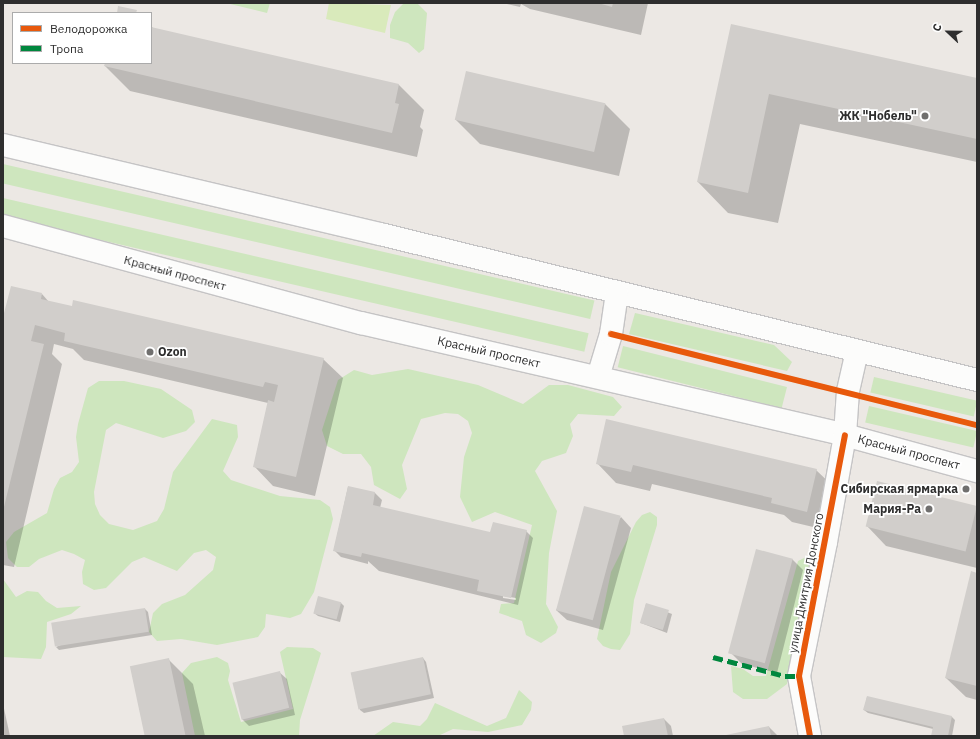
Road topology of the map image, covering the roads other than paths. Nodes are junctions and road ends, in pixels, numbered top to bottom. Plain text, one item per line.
1 (3, 145) edge
2 (3, 226) edge
3 (617, 293) junction
4 (857, 351) junction
5 (598, 377) junction
6 (977, 380) edge
7 (845, 435) junction
8 (977, 471) edge
9 (810, 736) edge

1 - 3 main road
2 - 5 main road, Красный проспект
3 - 4 main road
3 - 5 main road
4 - 6 main road
4 - 7 main road, улица Дмитрия Донского
5 - 7 main road, Красный проспект
7 - 8 main road, Красный проспект
7 - 9 main road, улица Дмитрия Донского

